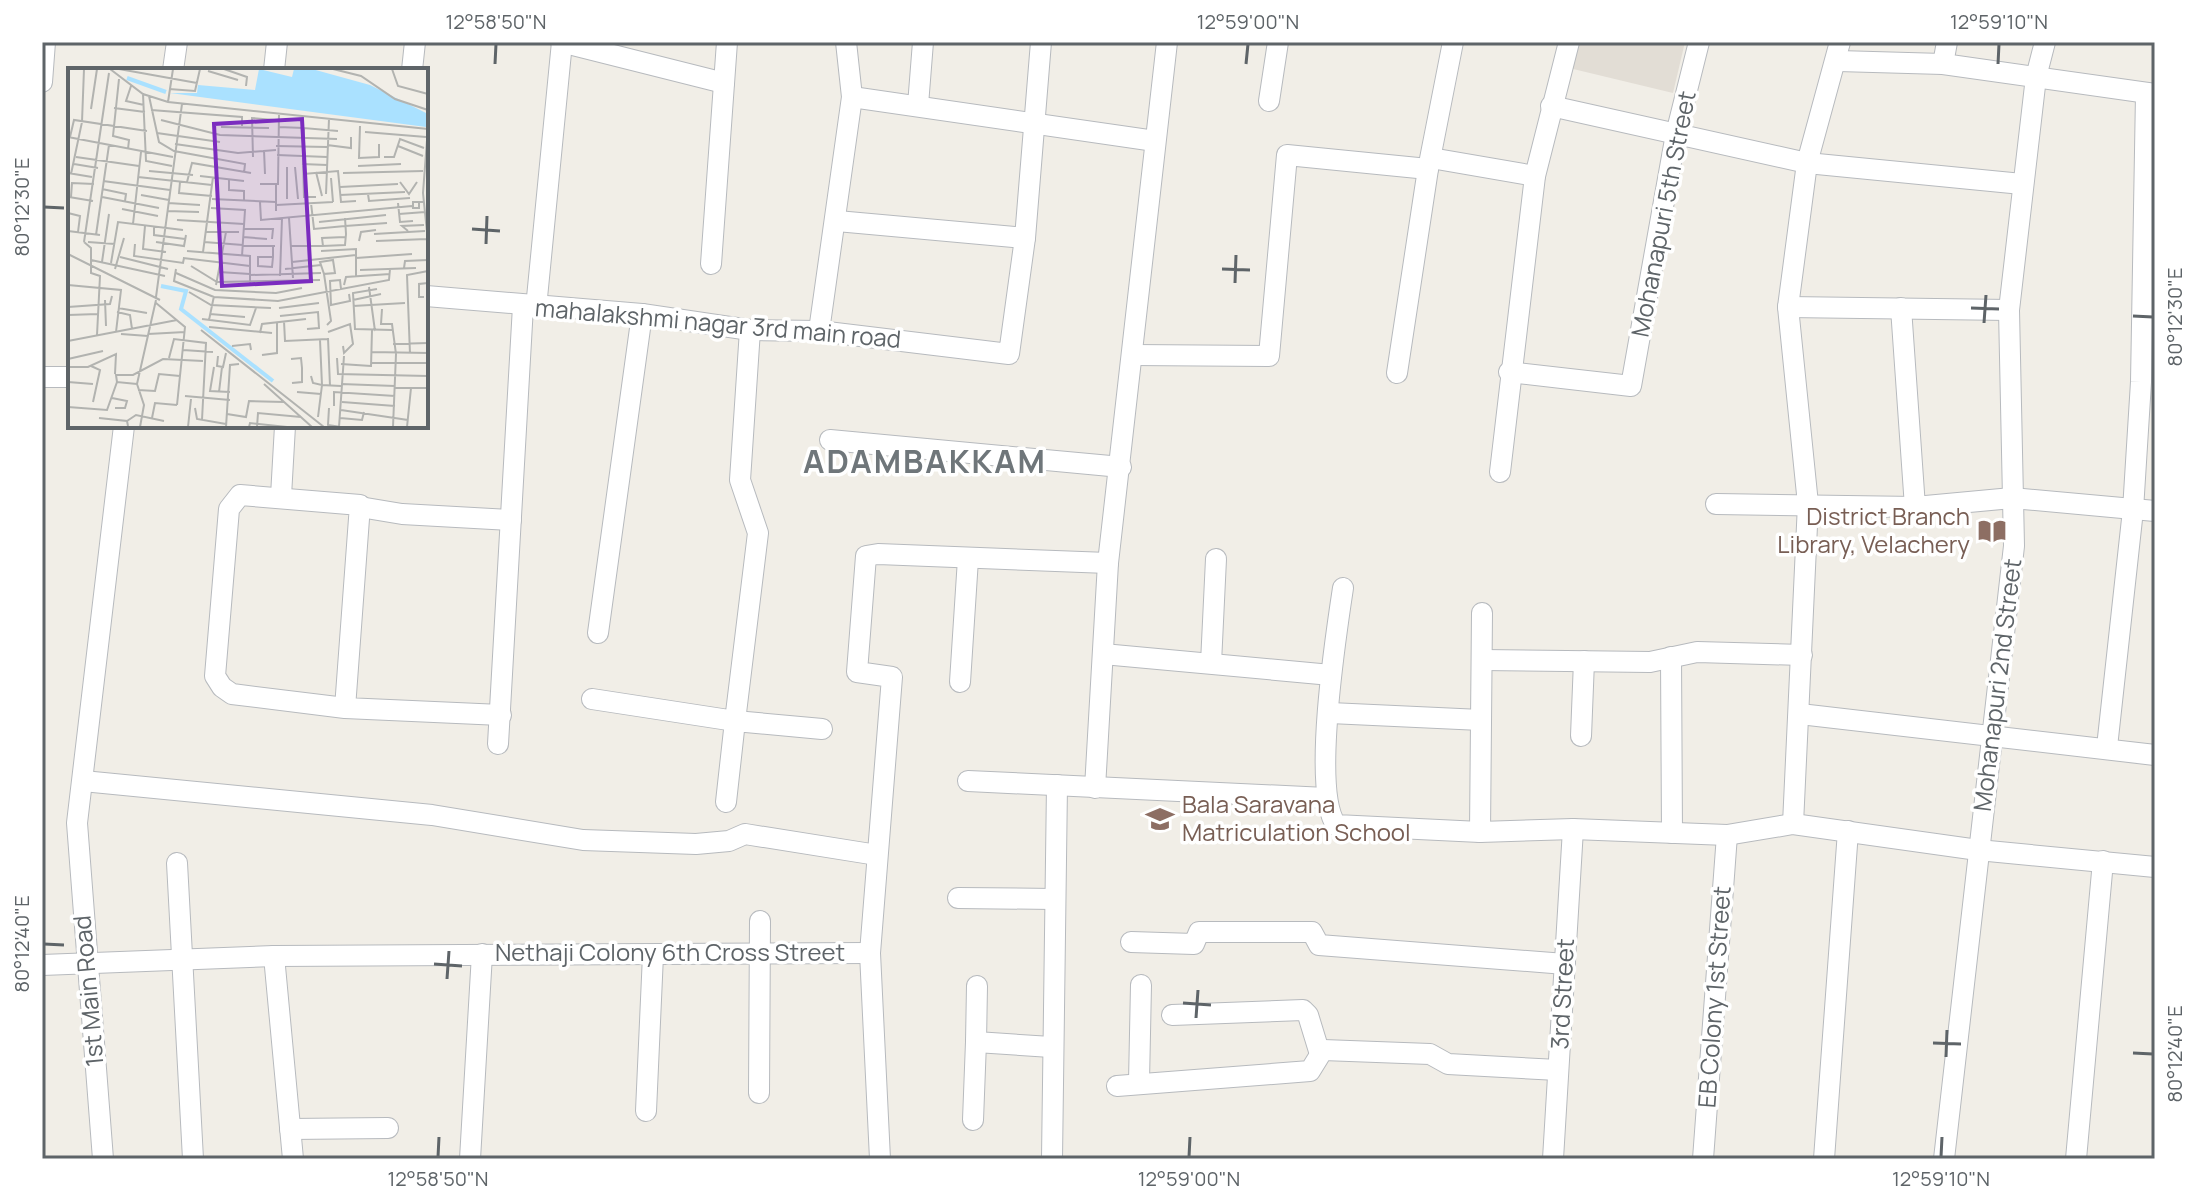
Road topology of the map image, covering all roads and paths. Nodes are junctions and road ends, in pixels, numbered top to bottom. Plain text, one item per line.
1 (45, 42) edge
2 (177, 42) edge
3 (277, 42) edge
4 (415, 42) edge
5 (561, 42) edge
6 (727, 42) edge
7 (846, 42) edge
8 (923, 42) edge
9 (1041, 42) edge
10 (1167, 42) edge
11 (1278, 42) edge
12 (1453, 42) edge
13 (1569, 42) edge
14 (1699, 42) edge
15 (1947, 42) edge
16 (2045, 42) edge
17 (1839, 52) edge
18 (1943, 64) junction
19 (173, 68) edge
20 (274, 68) edge
21 (412, 68) edge
22 (2036, 77) junction
23 (42, 82) edge
24 (724, 83) junction
25 (2150, 94) edge
26 (852, 97) junction
27 (1269, 101) dead end
28 (918, 105) junction
29 (1551, 106) junction
30 (1032, 125) junction
31 (1676, 134) junction
32 (1155, 141) junction
33 (1430, 163) junction
34 (1807, 163) junction
35 (1535, 176) junction
36 (2022, 184) junction
37 (837, 221) junction
38 (1025, 238) junction
39 (711, 264) dead end
40 (428, 296) edge
41 (529, 307) junction
42 (1788, 307) junction
43 (1901, 308) junction
44 (2009, 310) junction
45 (642, 314) junction
46 (750, 330) junction
47 (819, 331) junction
48 (1132, 355) junction
49 (1509, 372) junction
50 (1397, 373) dead end
51 (42, 377) edge
52 (68, 377) edge
53 (2148, 383) edge
54 (124, 428) edge
55 (285, 428) edge
56 (830, 440) dead end
57 (1121, 467) junction
58 (1500, 472) dead end
59 (281, 496) junction
60 (2012, 498) junction
61 (1716, 504) dead end
62 (1808, 504) junction
63 (360, 507) junction
64 (1915, 507) junction
65 (2133, 510) junction
66 (2155, 511) edge
67 (511, 520) junction
68 (968, 559) junction
69 (1216, 559) dead end
70 (1108, 563) junction
71 (1343, 588) dead end
72 (1482, 613) dead end
73 (598, 633) dead end
74 (1103, 654) junction
75 (1802, 655) junction
76 (1671, 657) junction
77 (1482, 660) junction
78 (1584, 661) junction
79 (1211, 663) junction
80 (1331, 675) junction
81 (960, 682) dead end
82 (592, 699) dead end
83 (345, 708) junction
84 (1330, 713) junction
85 (1800, 714) junction
86 (501, 715) junction
87 (1481, 720) junction
88 (735, 721) junction
89 (822, 729) dead end
90 (1993, 735) junction
91 (1581, 736) dead end
92 (498, 744) dead end
93 (2107, 747) junction
94 (2155, 755) edge
95 (83, 781) junction
96 (968, 781) dead end
97 (1057, 785) junction
98 (1095, 788) junction
99 (1326, 798) junction
100 (726, 802) dead end
101 (1793, 824) junction
102 (1573, 829) junction
103 (1848, 831) junction
104 (1480, 832) junction
105 (1672, 833) junction
106 (1727, 835) junction
107 (1978, 850) junction
108 (877, 855) junction
109 (2103, 861) junction
110 (177, 863) dead end
111 (2155, 867) edge
112 (958, 898) dead end
113 (1054, 899) junction
114 (760, 921) dead end
115 (1131, 942) dead end
116 (761, 952) junction
117 (870, 953) junction
118 (482, 954) junction
119 (653, 955) junction
120 (274, 956) junction
121 (183, 958) junction
122 (87, 964) junction
123 (1565, 964) junction
124 (42, 965) edge
125 (1141, 985) dead end
126 (977, 986) dead end
127 (1172, 1015) dead end
128 (976, 1042) junction
129 (1051, 1047) junction
130 (1319, 1051) junction
131 (1558, 1070) junction
132 (1139, 1082) junction
133 (1117, 1086) dead end
134 (759, 1093) dead end
135 (646, 1111) dead end
136 (973, 1120) dead end
137 (388, 1128) dead end
138 (290, 1129) junction
139 (103, 1159) edge
140 (193, 1159) edge
141 (293, 1159) edge
142 (470, 1159) edge
143 (880, 1159) edge
144 (1052, 1159) edge
145 (1553, 1159) edge
146 (1703, 1159) edge
147 (1824, 1159) edge
148 (1944, 1159) edge
149 (2076, 1159) edge

1 - 23 street
2 - 19 street
3 - 20 street
4 - 21 street
5 - 24 street
5 - 41 street
6 - 24 street
7 - 26 street
8 - 28 street
9 - 30 street
10 - 32 street
11 - 27 street
12 - 33 street
13 - 29 street
14 - 31 street, Mohanapuri 5th Street
15 - 18 street
16 - 22 street, Mohanapuri 2nd Street
17 - 18 street
17 - 34 street
18 - 22 street
22 - 25 street
22 - 36 street, Mohanapuri 2nd Street
24 - 39 street
25 - 53 street
26 - 28 street
26 - 37 street
28 - 30 street
29 - 31 street
29 - 35 street
30 - 32 street
30 - 38 street
31 - 34 street
31 - 49 street, Mohanapuri 5th Street
32 - 48 street
33 - 35 street
33 - 48 street
33 - 50 street
34 - 36 street
34 - 42 street
35 - 49 street
36 - 44 street, Mohanapuri 2nd Street
37 - 38 street
37 - 47 street
38 - 47 street, mahalakshmi nagar 3rd main road
40 - 41 street, mahalakshmi nagar 3rd main road
41 - 45 street, mahalakshmi nagar 3rd main road
41 - 67 street
42 - 43 street
42 - 62 street
43 - 44 street
43 - 64 street
44 - 60 street, Mohanapuri 2nd Street
45 - 46 street, mahalakshmi nagar 3rd main road
45 - 73 street
46 - 47 street, mahalakshmi nagar 3rd main road
46 - 88 street
48 - 57 street
49 - 58 street
51 - 52 street
53 - 65 street
54 - 95 street, 1st Main Road
55 - 59 street
56 - 57 street
57 - 70 street
59 - 63 street
59 - 83 street
60 - 64 street
60 - 65 street
60 - 90 street, Mohanapuri 2nd Street
61 - 62 street
62 - 64 street
62 - 75 street
63 - 67 street
63 - 83 street
65 - 66 street
65 - 93 street
67 - 86 street
68 - 70 street
68 - 81 street
68 - 108 street
69 - 79 street
70 - 74 street
71 - 80 street
72 - 77 street
74 - 79 street
74 - 98 street
75 - 76 street
75 - 85 street
76 - 78 street
76 - 105 street
77 - 78 street
77 - 87 street
78 - 91 street
79 - 80 street
80 - 84 street
82 - 88 street
83 - 86 street
84 - 87 street
84 - 99 street
85 - 90 street
85 - 101 street
86 - 92 street
87 - 104 street
88 - 89 street
88 - 100 street
90 - 93 street
90 - 107 street, Mohanapuri 2nd Street
93 - 94 street
95 - 108 street
95 - 122 street, 1st Main Road
96 - 97 street
97 - 98 street
97 - 113 street
98 - 99 street
99 - 104 street
101 - 103 street
101 - 106 street
102 - 104 street
102 - 105 street
102 - 123 street, 3rd Street
103 - 107 street
103 - 147 street
105 - 106 street
106 - 146 street, EB Colony 1st Street
107 - 109 street
107 - 148 street, Mohanapuri 2nd Street
108 - 117 street
109 - 111 street
109 - 149 street
110 - 121 street
112 - 113 street
113 - 129 street
114 - 116 street
115 - 123 street
116 - 117 street, Nethaji Colony 6th Cross Street
116 - 119 street, Nethaji Colony 6th Cross Street
116 - 134 street
117 - 143 street
118 - 119 street, Nethaji Colony 6th Cross Street
118 - 120 street, Nethaji Colony 6th Cross Street
118 - 142 street
119 - 135 street
120 - 121 street, Nethaji Colony 6th Cross Street
120 - 138 street
121 - 122 street, Nethaji Colony 6th Cross Street
121 - 140 street
122 - 124 street, Nethaji Colony 6th Cross Street
122 - 139 street, 1st Main Road
123 - 131 street, 3rd Street
125 - 132 street
126 - 128 street
127 - 130 street
128 - 129 street
128 - 136 street
129 - 144 street
130 - 131 street
130 - 132 street
131 - 145 street, 3rd Street
132 - 133 street
137 - 138 street
138 - 141 street

